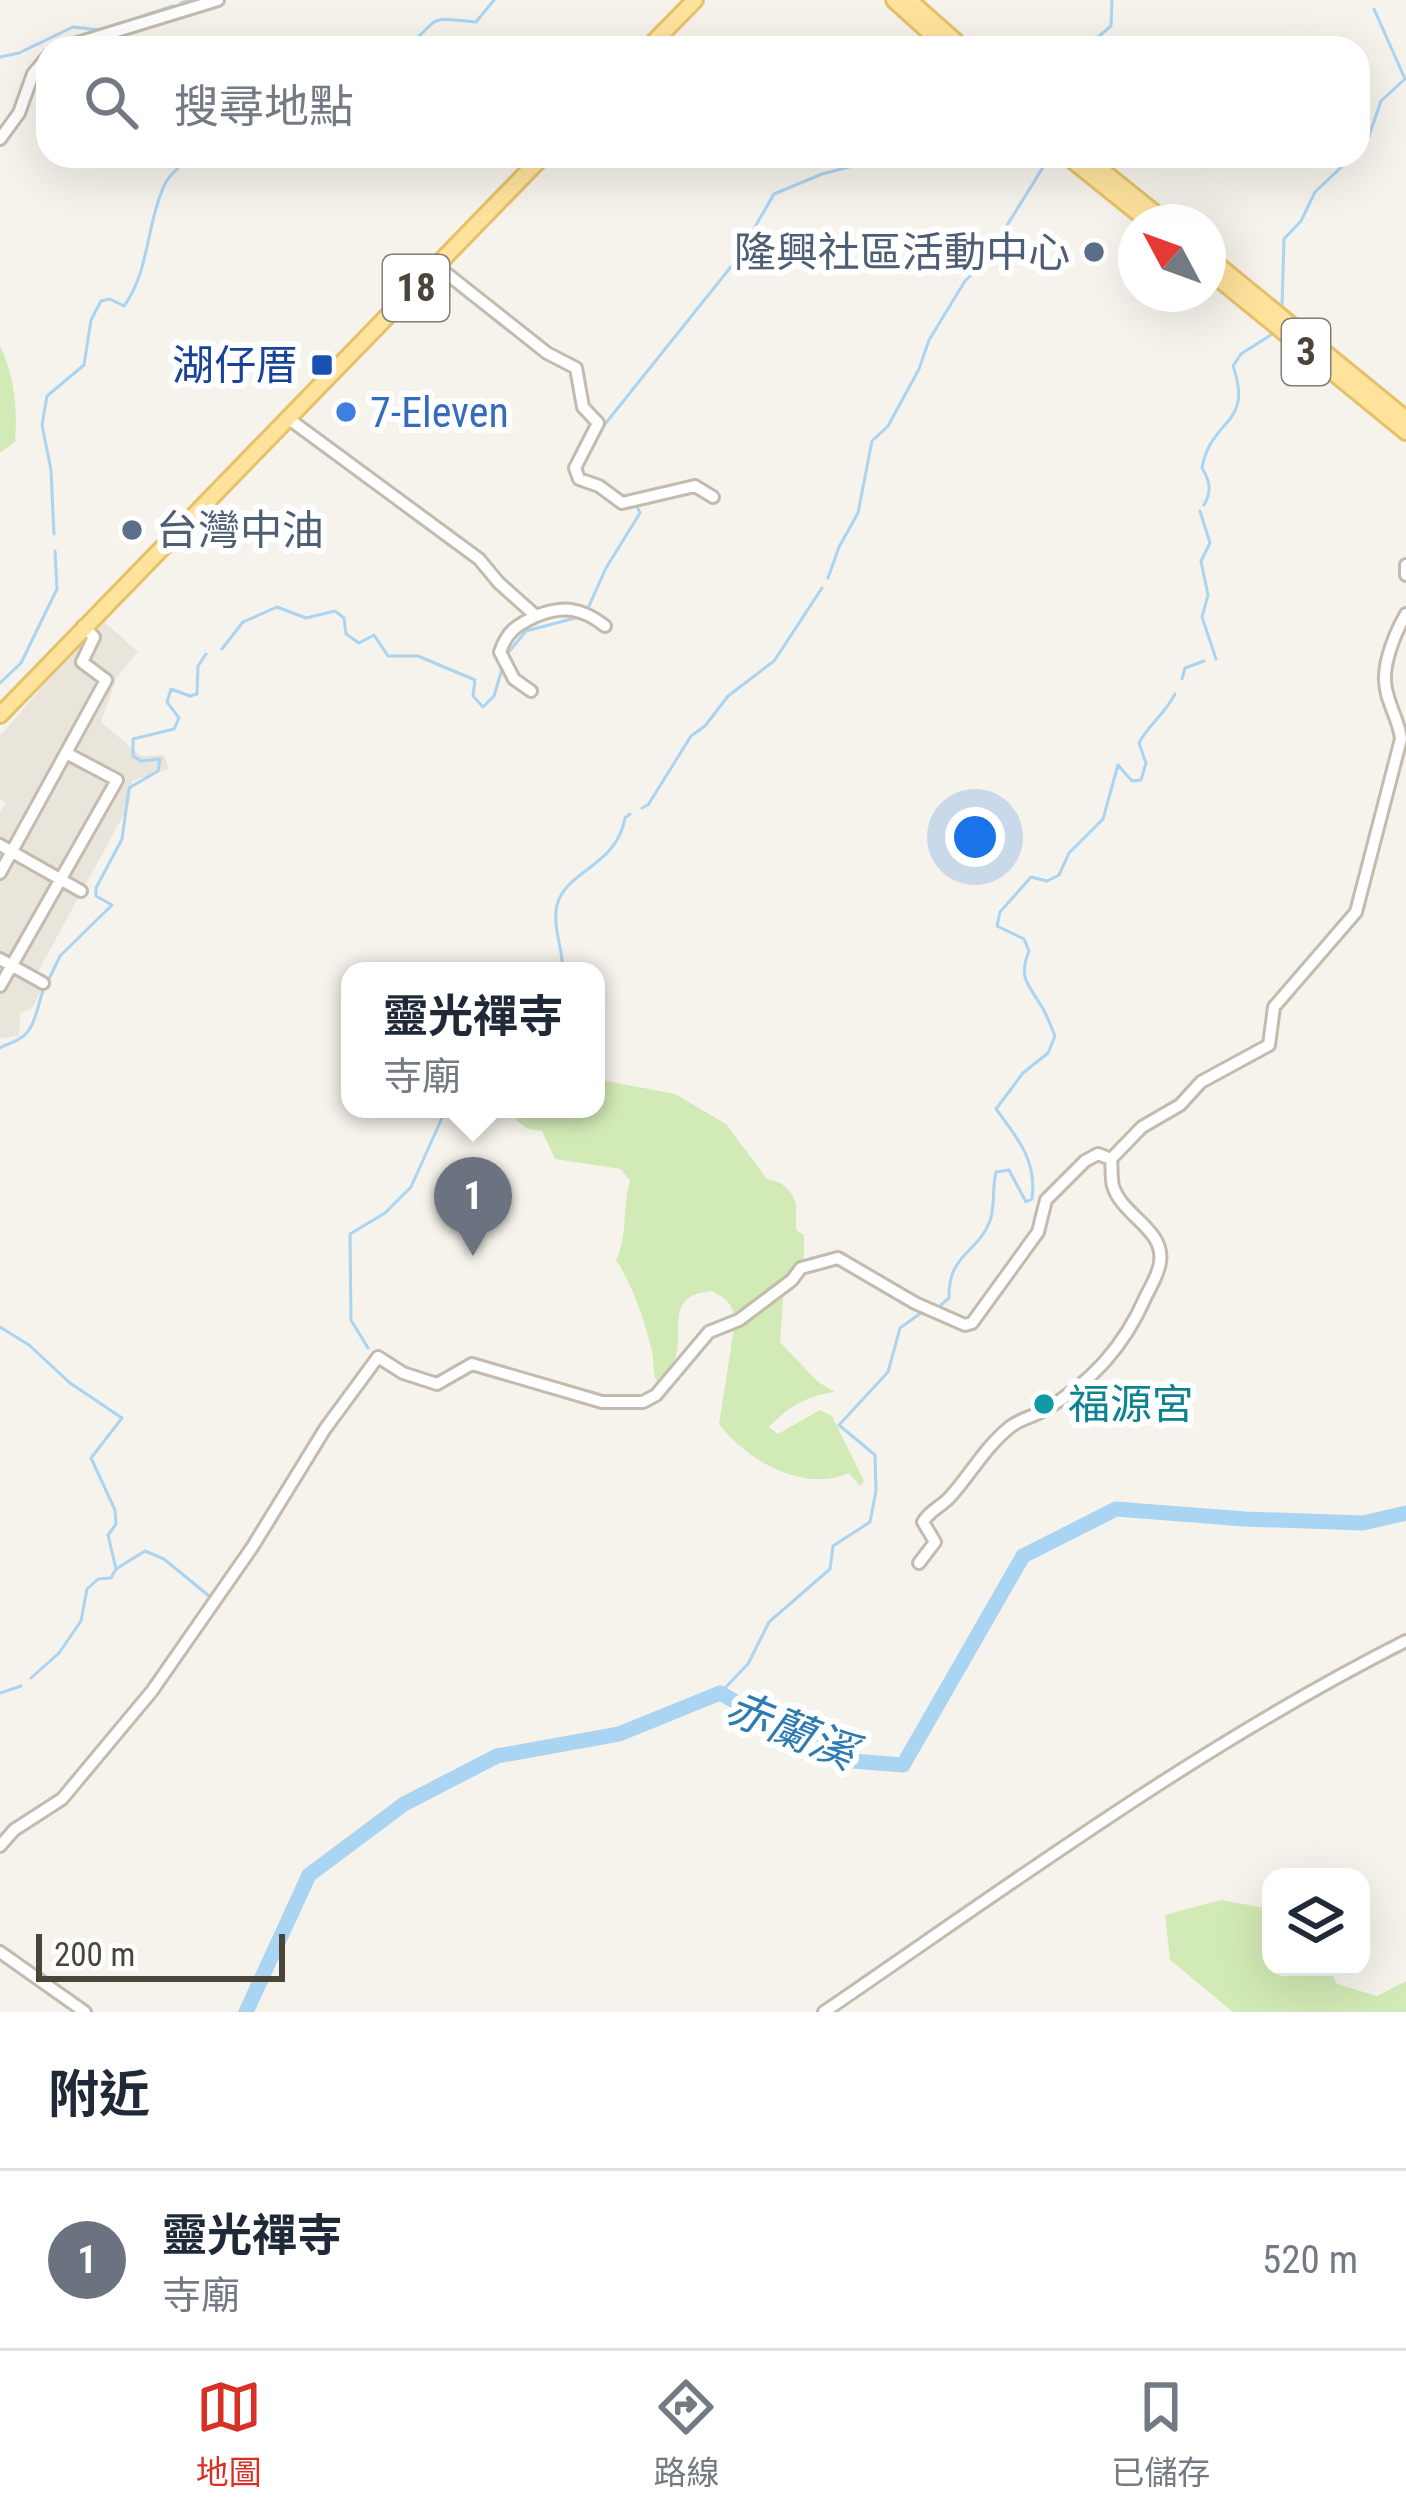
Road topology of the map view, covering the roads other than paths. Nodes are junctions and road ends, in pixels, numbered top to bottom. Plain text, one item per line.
1 (218, 0) edge
2 (694, 0) edge
3 (894, 0) edge
4 (909, 0) edge
5 (100, 36) edge
6 (660, 36) edge
7 (934, 36) edge
8 (950, 36) edge
9 (36, 70) edge
10 (0, 139) edge
11 (531, 168) edge
12 (1082, 168) edge
13 (1099, 168) edge
14 (1127, 204) edge
15 (1144, 204) edge
16 (437, 266) junction
17 (1226, 272) edge
18 (1226, 285) edge
19 (289, 419) junction
20 (1406, 419) edge
21 (1406, 432) edge
22 (713, 497) dead end
23 (1406, 565) edge
24 (1406, 575) edge
25 (1406, 614) edge
26 (536, 616) junction
27 (83, 626) junction
28 (605, 626) dead end
29 (531, 691) dead end
30 (0, 715) edge
31 (67, 753) junction
32 (6, 848) edge
33 (0, 873) edge
34 (61, 879) junction
35 (81, 891) dead end
36 (6, 962) edge
37 (44, 983) dead end
38 (0, 986) edge
39 (1111, 1159) junction
40 (919, 1563) dead end
41 (1406, 1641) edge
42 (0, 1846) edge
43 (0, 1952) edge
44 (85, 2012) edge
45 (824, 2012) edge

1 - 5 street
2 - 6 main road
3 - 7 main road
4 - 8 main road
9 - 10 street
11 - 16 main road, 18
12 - 14 main road
13 - 15 main road
16 - 19 main road, 18
16 - 22 street
17 - 20 main road, 3
18 - 21 main road, 3
19 - 26 street
19 - 27 main road, 18
23 - 24 street
25 - 39 street
26 - 28 street
26 - 29 street
27 - 30 main road, 18
27 - 31 street
31 - 32 street
31 - 34 street
32 - 33 street
32 - 34 street
34 - 35 street
34 - 36 street
36 - 37 street
36 - 38 street
39 - 40 street
39 - 42 street
41 - 45 street
43 - 44 street

